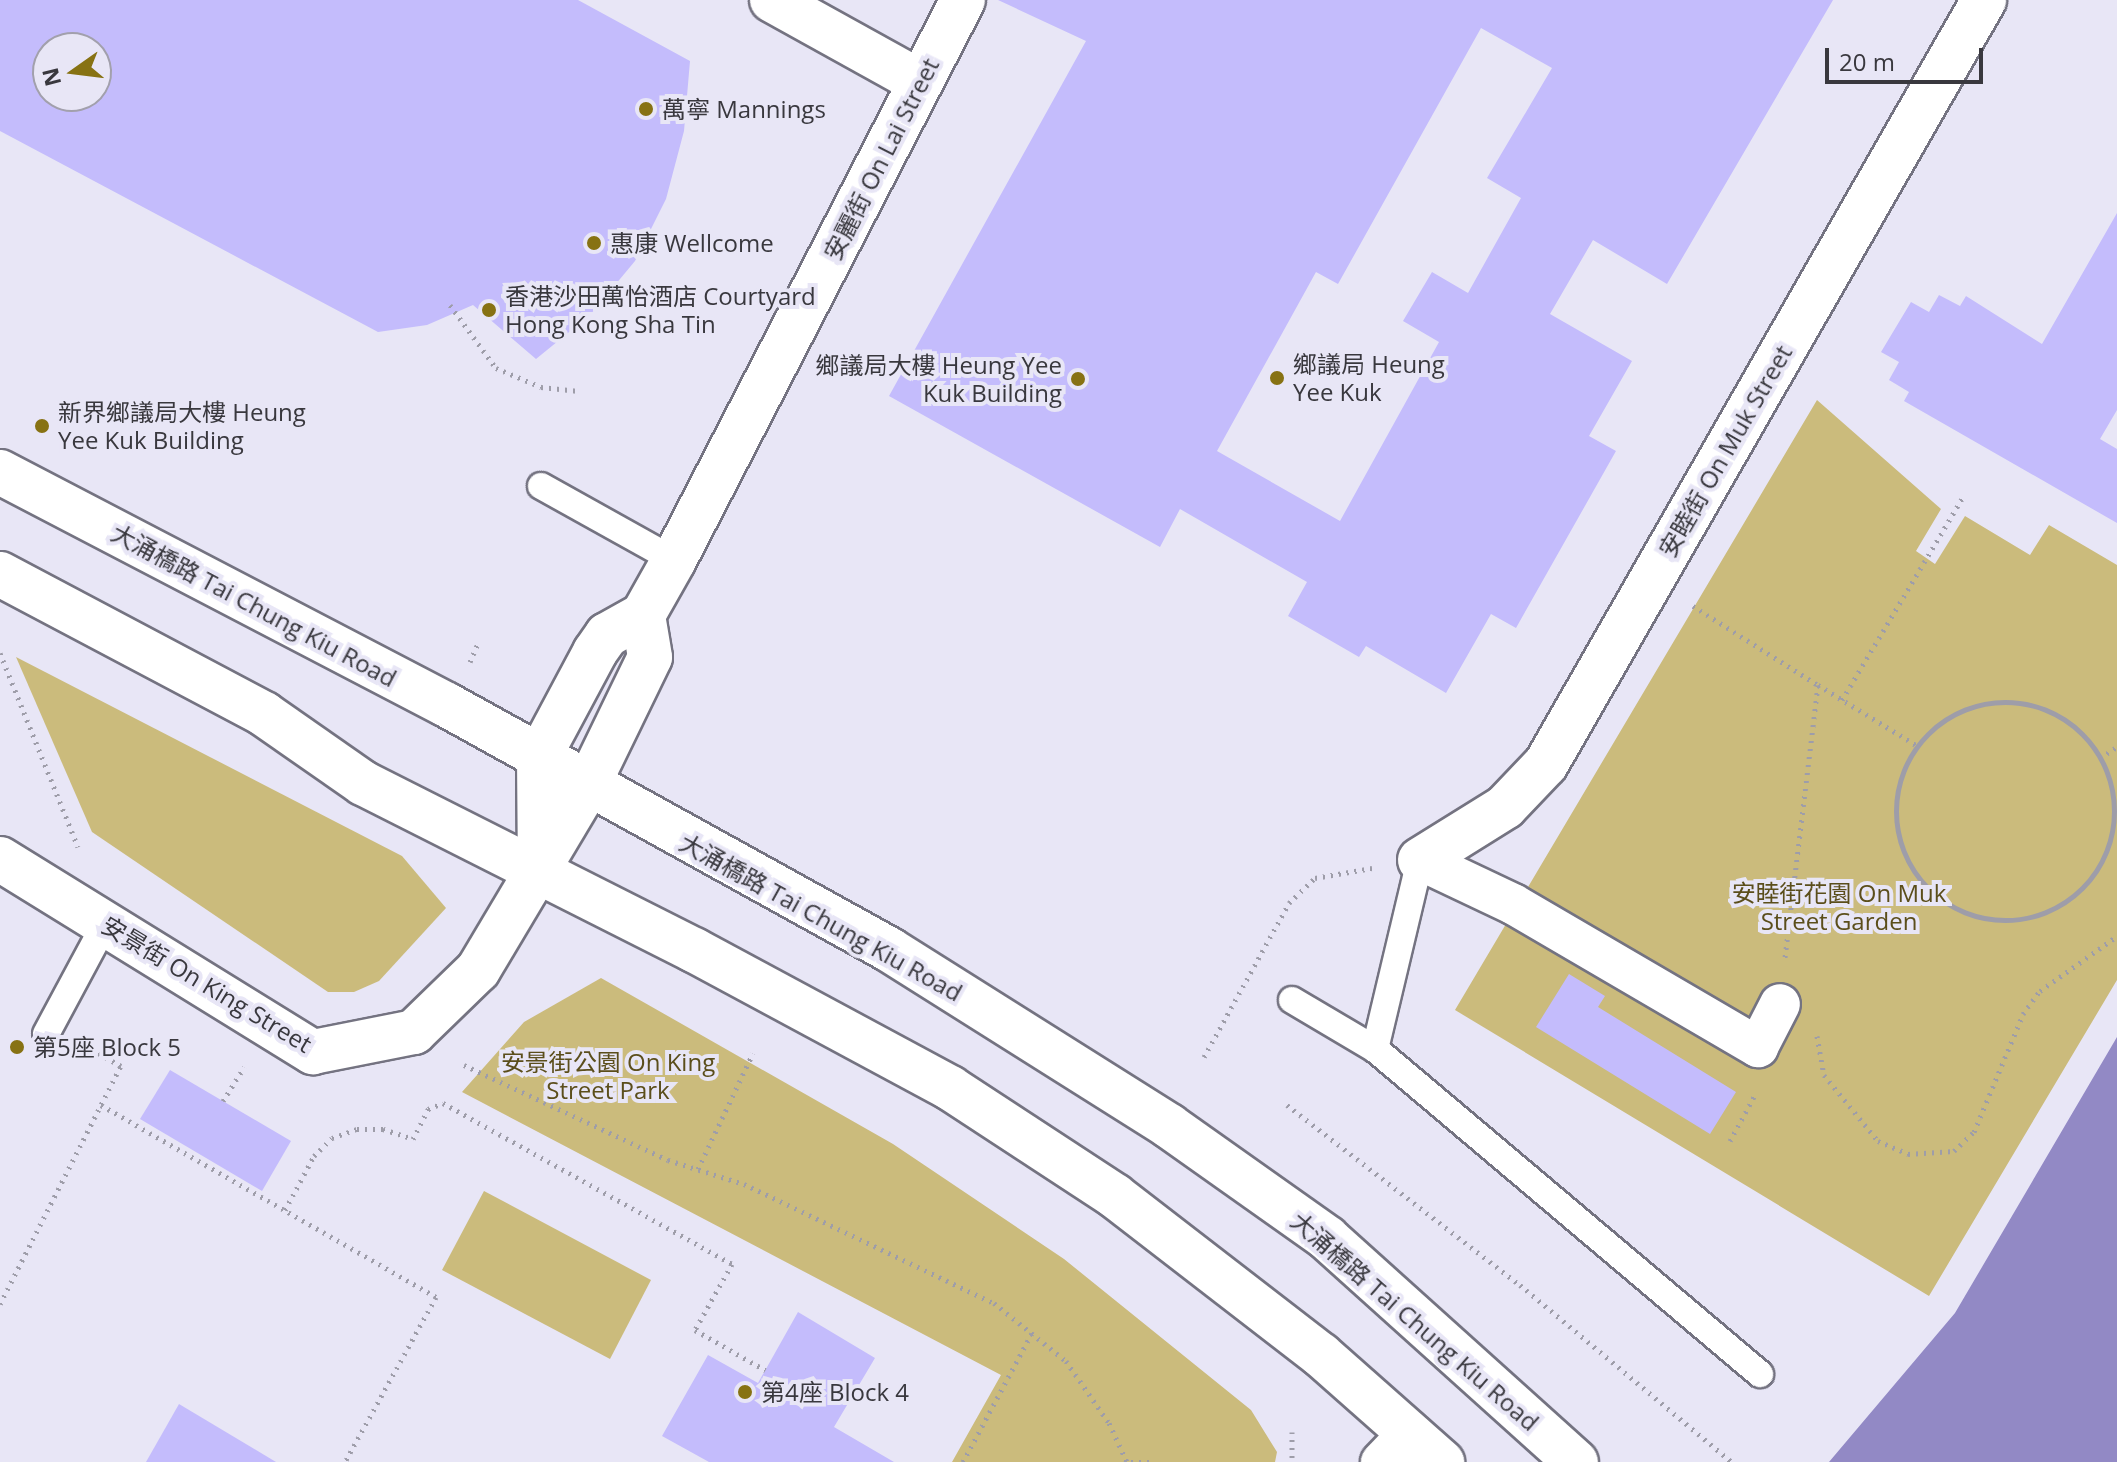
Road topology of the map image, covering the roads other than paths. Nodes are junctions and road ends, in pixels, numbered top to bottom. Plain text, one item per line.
1 (772, 0) edge
2 (963, 0) edge
3 (1984, 0) edge
4 (920, 82) junction
5 (0, 472) edge
6 (541, 486) dead end
7 (674, 560) junction
8 (0, 574) edge
9 (643, 615) junction
10 (539, 757) junction
11 (587, 787) junction
12 (0, 859) edge
13 (1420, 860) junction
14 (540, 872) junction
15 (105, 924) junction
16 (1292, 1000) dead end
17 (1780, 1004) road end
18 (48, 1030) road end
19 (1375, 1049) junction
20 (1760, 1374) dead end
21 (1395, 1447) edge
22 (1442, 1462) edge
23 (1576, 1462) edge

1 - 4 main road
2 - 4 main road, 安麗街 On Lai Street
3 - 13 main road, 安睦街 On Muk Street
4 - 7 main road, 安麗街 On Lai Street
5 - 10 main road, 大涌橋路 Tai Chung Kiu Road
6 - 7 lane
7 - 9 main road, 安麗街 On Lai Street
8 - 14 main road
9 - 10 main road
9 - 11 main road
10 - 11 main road, 大涌橋路 Tai Chung Kiu Road
10 - 14 main road
11 - 14 main road
11 - 23 main road, 大涌橋路 Tai Chung Kiu Road
12 - 15 main road, 安景街 On King Street
13 - 17 street
13 - 19 lane
14 - 15 main road, 安景街 On King Street
14 - 21 main road
15 - 18 lane
16 - 19 lane
19 - 20 lane
21 - 22 main road

